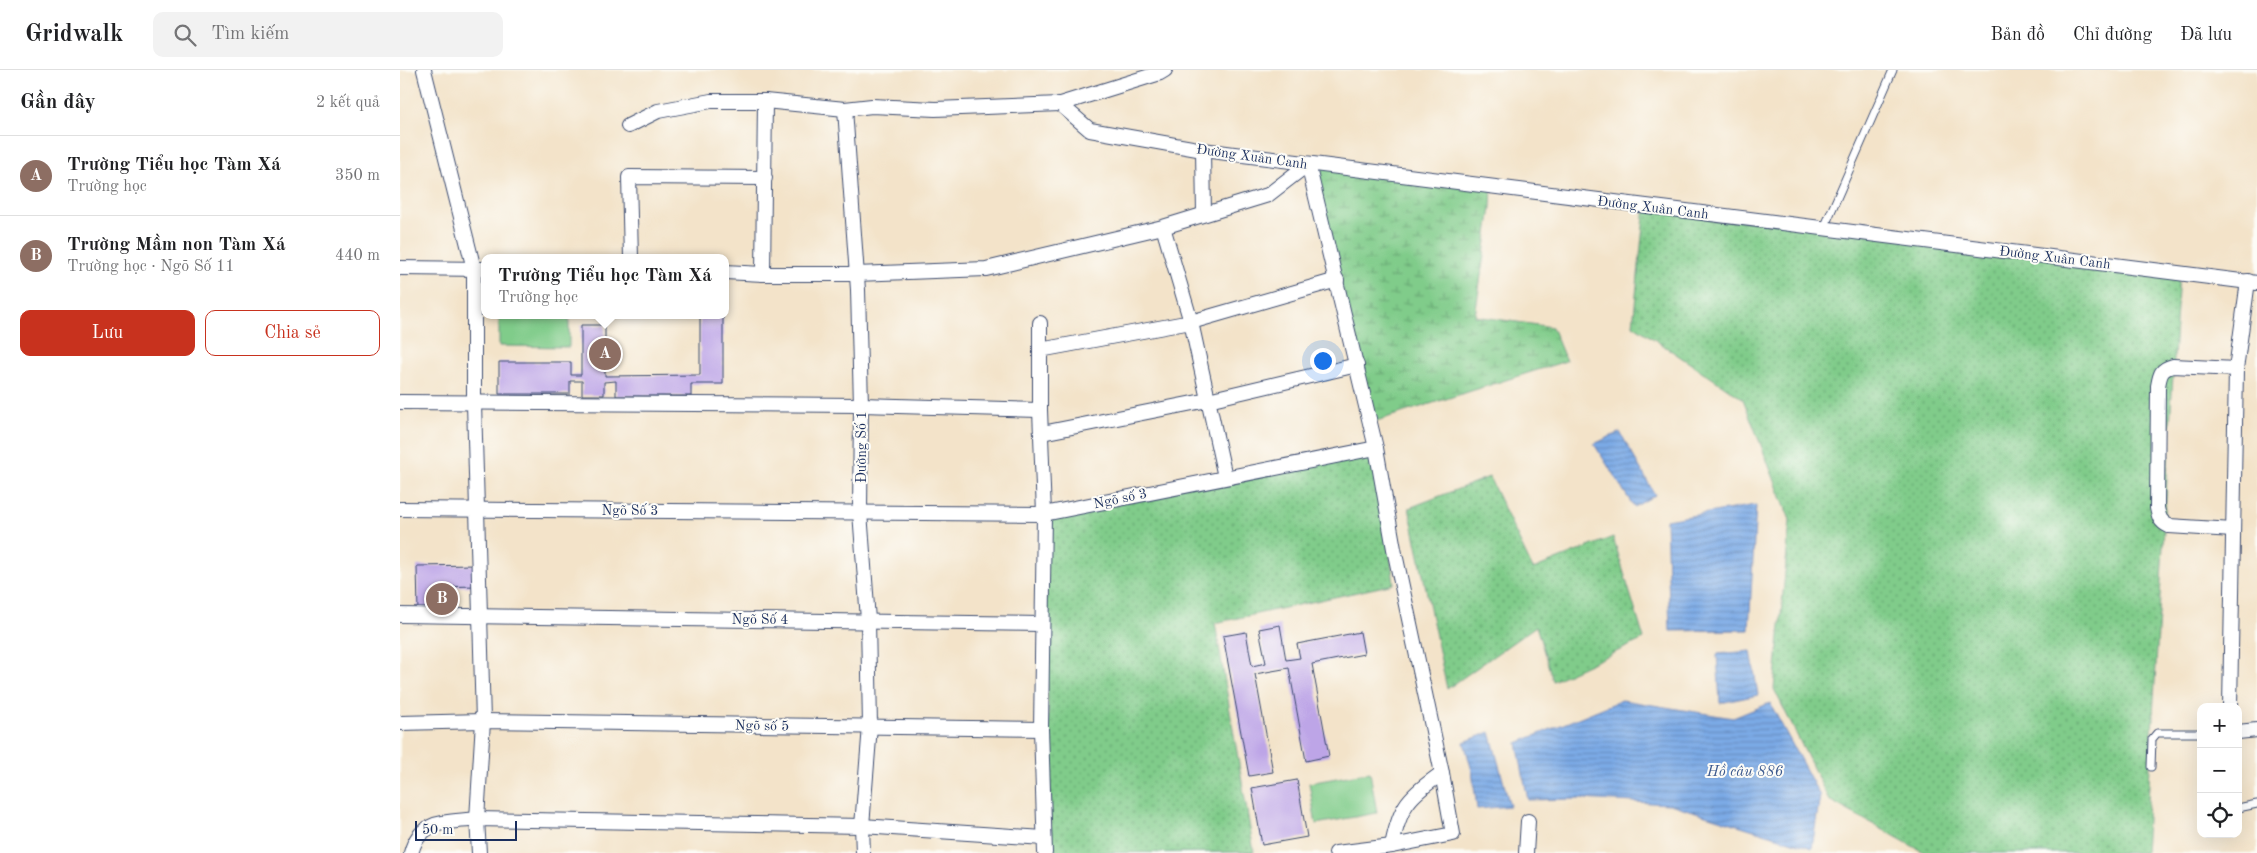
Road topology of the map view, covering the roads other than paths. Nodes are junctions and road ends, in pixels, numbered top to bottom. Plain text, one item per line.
1 (424, 70) edge
2 (1165, 70) edge
3 (1893, 70) edge
4 (765, 101) junction
5 (1060, 104) junction
6 (845, 109) junction
7 (628, 126) dead end
8 (1203, 150) junction
9 (1308, 164) junction
10 (765, 178) junction
11 (1204, 214) junction
12 (1163, 227) junction
13 (1824, 228) junction
14 (631, 254) edge
15 (400, 268) edge
16 (479, 269) edge
17 (729, 272) edge
18 (763, 274) junction
19 (856, 274) junction
20 (1336, 280) junction
21 (2252, 282) edge
22 (1191, 322) junction
23 (1040, 323) dead end
24 (1040, 350) junction
25 (1357, 365) junction
26 (2236, 369) junction
27 (1208, 400) junction
28 (400, 402) edge
29 (474, 403) junction
30 (861, 405) junction
31 (1040, 410) junction
32 (1042, 433) junction
33 (1376, 448) junction
34 (1225, 477) junction
35 (400, 509) edge
36 (477, 509) junction
37 (860, 512) junction
38 (1044, 514) junction
39 (2233, 530) junction
40 (400, 615) edge
41 (479, 617) junction
42 (868, 620) junction
43 (1041, 624) junction
44 (2230, 703) edge
45 (483, 721) junction
46 (400, 722) edge
47 (870, 726) junction
48 (1041, 729) junction
49 (2257, 730) edge
50 (2242, 732) edge
51 (2197, 733) edge
52 (2151, 767) dead end
53 (1442, 773) junction
54 (2257, 804) edge
55 (2242, 807) edge
56 (477, 819) junction
57 (1528, 821) dead end
58 (862, 826) junction
59 (1044, 838) junction
60 (1392, 846) junction
61 (411, 853) edge
62 (480, 853) edge
63 (863, 853) edge
64 (1046, 853) edge
65 (1336, 853) edge
66 (1526, 853) edge

1 - 16 street
2 - 5 street
3 - 13 lane
4 - 6 street
4 - 7 street
4 - 10 street
5 - 6 street
5 - 8 street, Đường Xuân Canh
6 - 19 street, Đường Số 1
8 - 9 street, Đường Xuân Canh
8 - 11 street
9 - 11 street
9 - 13 street, Đường Xuân Canh
9 - 20 street
10 - 14 street
10 - 18 street
11 - 12 street
12 - 19 street
12 - 22 street
13 - 21 street, Đường Xuân Canh
15 - 16 street
16 - 29 street
17 - 18 street
18 - 19 street
19 - 30 street, Đường Số 1
20 - 22 street
20 - 25 street
21 - 26 street
22 - 24 street
22 - 27 street
23 - 24 street
24 - 31 street
25 - 27 street
25 - 33 street
26 - 39 street
26 - 39 street
27 - 32 street
27 - 34 street
28 - 29 street
29 - 30 street
29 - 36 street
30 - 31 street
30 - 37 street, Đường Số 1
31 - 32 street
32 - 38 street
33 - 34 street, Ngõ số 3
33 - 53 street
34 - 38 street, Ngõ số 3
35 - 36 street, Ngõ Số 3
36 - 37 street, Ngõ Số 3
36 - 41 street
37 - 38 street, Ngõ số 3
37 - 42 street, Đường Số 1
38 - 43 street
39 - 44 street
40 - 41 street, Ngõ Số 4
41 - 42 street, Ngõ Số 4
41 - 45 street
42 - 43 street, Ngõ Số 4
42 - 47 street, Đường Số 1
43 - 48 street
45 - 46 street, Ngõ số 5
45 - 47 street, Ngõ số 5
45 - 56 street
47 - 48 street, Ngõ số 5
47 - 58 street, Đường Số 1
48 - 59 street
49 - 50 street
51 - 52 lane
53 - 60 street
53 - 60 street
54 - 55 lane
56 - 58 street
56 - 61 street
56 - 62 street
57 - 66 street
58 - 59 street
58 - 63 street, Đường Số 1
59 - 64 street
60 - 65 street

